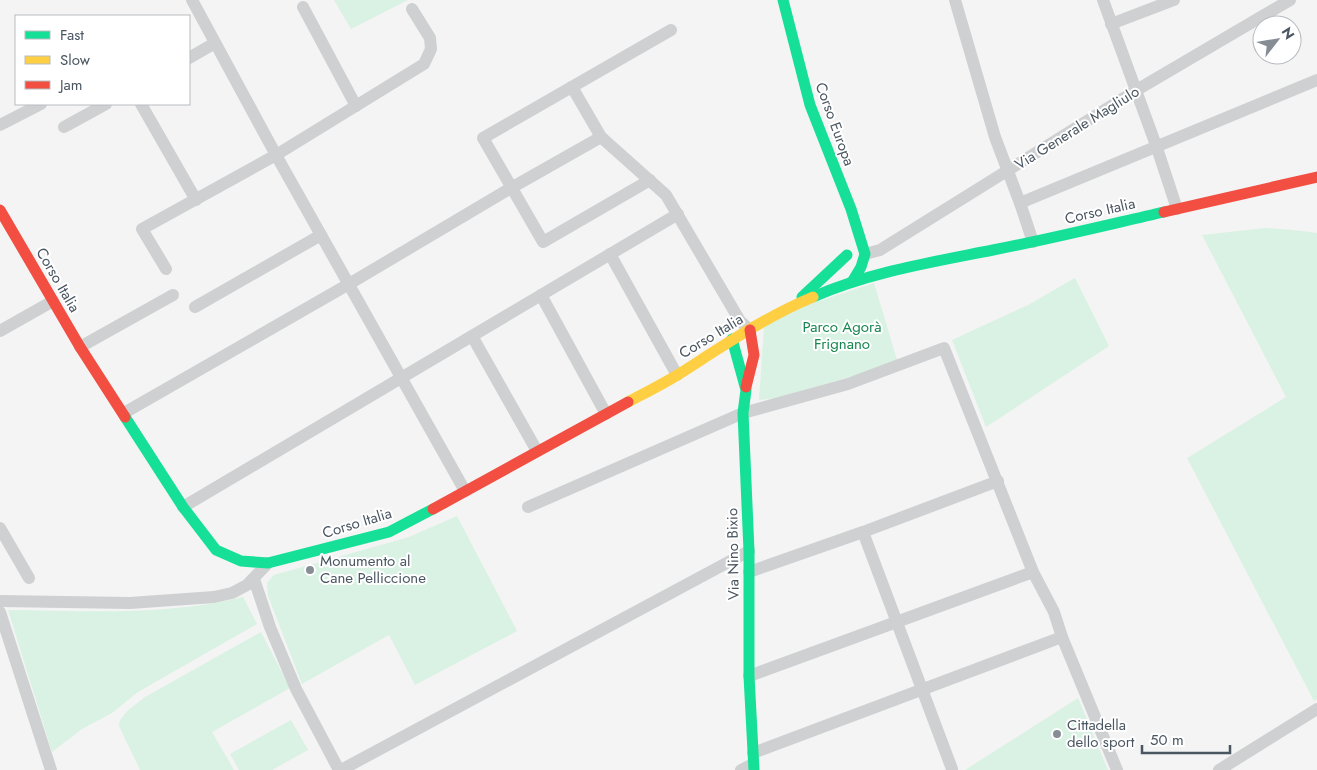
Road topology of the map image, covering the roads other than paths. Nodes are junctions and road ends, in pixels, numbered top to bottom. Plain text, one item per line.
1 (192, 0) edge
2 (782, 0) edge
3 (955, 0) edge
4 (1103, 0) edge
5 (1174, 0) edge
6 (1290, 0) edge
7 (303, 7) dead end
8 (412, 9) dead end
9 (1111, 24) junction
10 (671, 30) dead end
11 (215, 43) junction
12 (190, 57) edge
13 (1317, 80) edge
14 (572, 87) junction
15 (1135, 91) junction
16 (39, 105) edge
17 (104, 105) edge
18 (142, 105) edge
19 (356, 106) junction
20 (0, 125) edge
21 (64, 127) dead end
22 (601, 137) junction
23 (1157, 148) junction
24 (276, 156) junction
25 (1008, 171) junction
26 (1317, 177) edge
27 (650, 180) junction
28 (511, 188) junction
29 (196, 200) junction
30 (1020, 203) junction
31 (1177, 209) junction
32 (0, 210) edge
33 (678, 214) junction
34 (858, 233) junction
35 (322, 235) junction
36 (1033, 242) junction
37 (610, 254) junction
38 (865, 254) junction
39 (847, 255) junction
40 (166, 269) dead end
41 (889, 272) junction
42 (852, 282) junction
43 (350, 284) junction
44 (173, 295) dead end
45 (541, 295) junction
46 (53, 301) junction
47 (794, 305) junction
48 (195, 307) dead end
49 (750, 330) junction
50 (0, 331) edge
51 (472, 336) junction
52 (732, 339) junction
53 (80, 347) junction
54 (677, 375) junction
55 (402, 378) junction
56 (746, 390) junction
57 (124, 413) junction
58 (743, 413) junction
59 (606, 414) junction
60 (537, 451) junction
61 (998, 481) junction
62 (465, 491) junction
63 (183, 507) junction
64 (528, 507) dead end
65 (0, 528) edge
66 (863, 532) junction
67 (748, 551) junction
68 (268, 563) junction
69 (749, 572) junction
70 (1033, 572) junction
71 (29, 578) dead end
72 (254, 579) junction
73 (0, 601) edge
74 (0, 612) edge
75 (896, 622) junction
76 (1062, 637) junction
77 (750, 676) junction
78 (923, 691) junction
79 (1317, 709) edge
80 (754, 762) edge
81 (1235, 766) edge
82 (952, 769) edge
83 (51, 770) edge
84 (340, 770) edge
85 (741, 770) edge
86 (1117, 770) edge
87 (1219, 770) edge

1 - 11 street
2 - 34 street, Corso Europa
3 - 25 street
4 - 9 street
5 - 9 street
6 - 15 street, Via Generale Magliulo
7 - 19 street
8 - 19 street
9 - 15 street
10 - 14 street
11 - 12 street
11 - 24 street
13 - 23 street
14 - 22 street
14 - 28 street
15 - 23 street
15 - 25 street, Via Generale Magliulo
16 - 20 street
17 - 21 street
18 - 29 street
19 - 24 street
22 - 27 street
22 - 28 street
23 - 30 street
23 - 31 street
24 - 29 street
24 - 35 street
25 - 30 street
25 - 38 street, Via Generale Magliulo
26 - 31 street, Corso Italia
27 - 28 street
27 - 33 street
28 - 43 street
29 - 40 street
30 - 36 street
31 - 36 street, Corso Italia
32 - 46 street, Corso Italia
33 - 37 street
33 - 49 street
34 - 38 street
34 - 39 street
35 - 43 street
35 - 48 street
36 - 41 street, Corso Italia
37 - 45 street
37 - 54 street
38 - 41 street
38 - 42 street
39 - 42 street
39 - 47 street
41 - 42 street, Corso Italia
42 - 47 street, Corso Italia
43 - 55 street
43 - 57 street
44 - 53 street
45 - 51 street
45 - 59 street
46 - 50 street
46 - 53 street, Corso Italia
47 - 49 street, Corso Italia
49 - 52 street, Corso Italia
49 - 56 street
51 - 55 street
51 - 60 street
52 - 54 street, Corso Italia
52 - 56 street, Via Nino Bixio
53 - 57 street, Corso Italia
54 - 59 street, Corso Italia
55 - 62 street
55 - 63 street
56 - 58 street, Via Nino Bixio
57 - 63 street, Corso Italia
58 - 61 street
58 - 64 street
58 - 67 street, Via Nino Bixio
59 - 60 street, Corso Italia
60 - 62 street, Corso Italia
61 - 66 street
61 - 70 street
62 - 68 street, Corso Italia
63 - 68 street, Corso Italia
65 - 71 street
66 - 69 street
66 - 75 street
67 - 69 street, Via Nino Bixio
67 - 84 street
68 - 72 street
69 - 77 street, Via Nino Bixio
70 - 75 street
70 - 76 street
72 - 73 street
72 - 84 street
74 - 83 street
75 - 77 street
75 - 78 street
76 - 78 street
76 - 86 street
77 - 80 street, Via Nino Bixio
78 - 80 street
78 - 82 street
79 - 81 street
80 - 85 street
81 - 87 street

